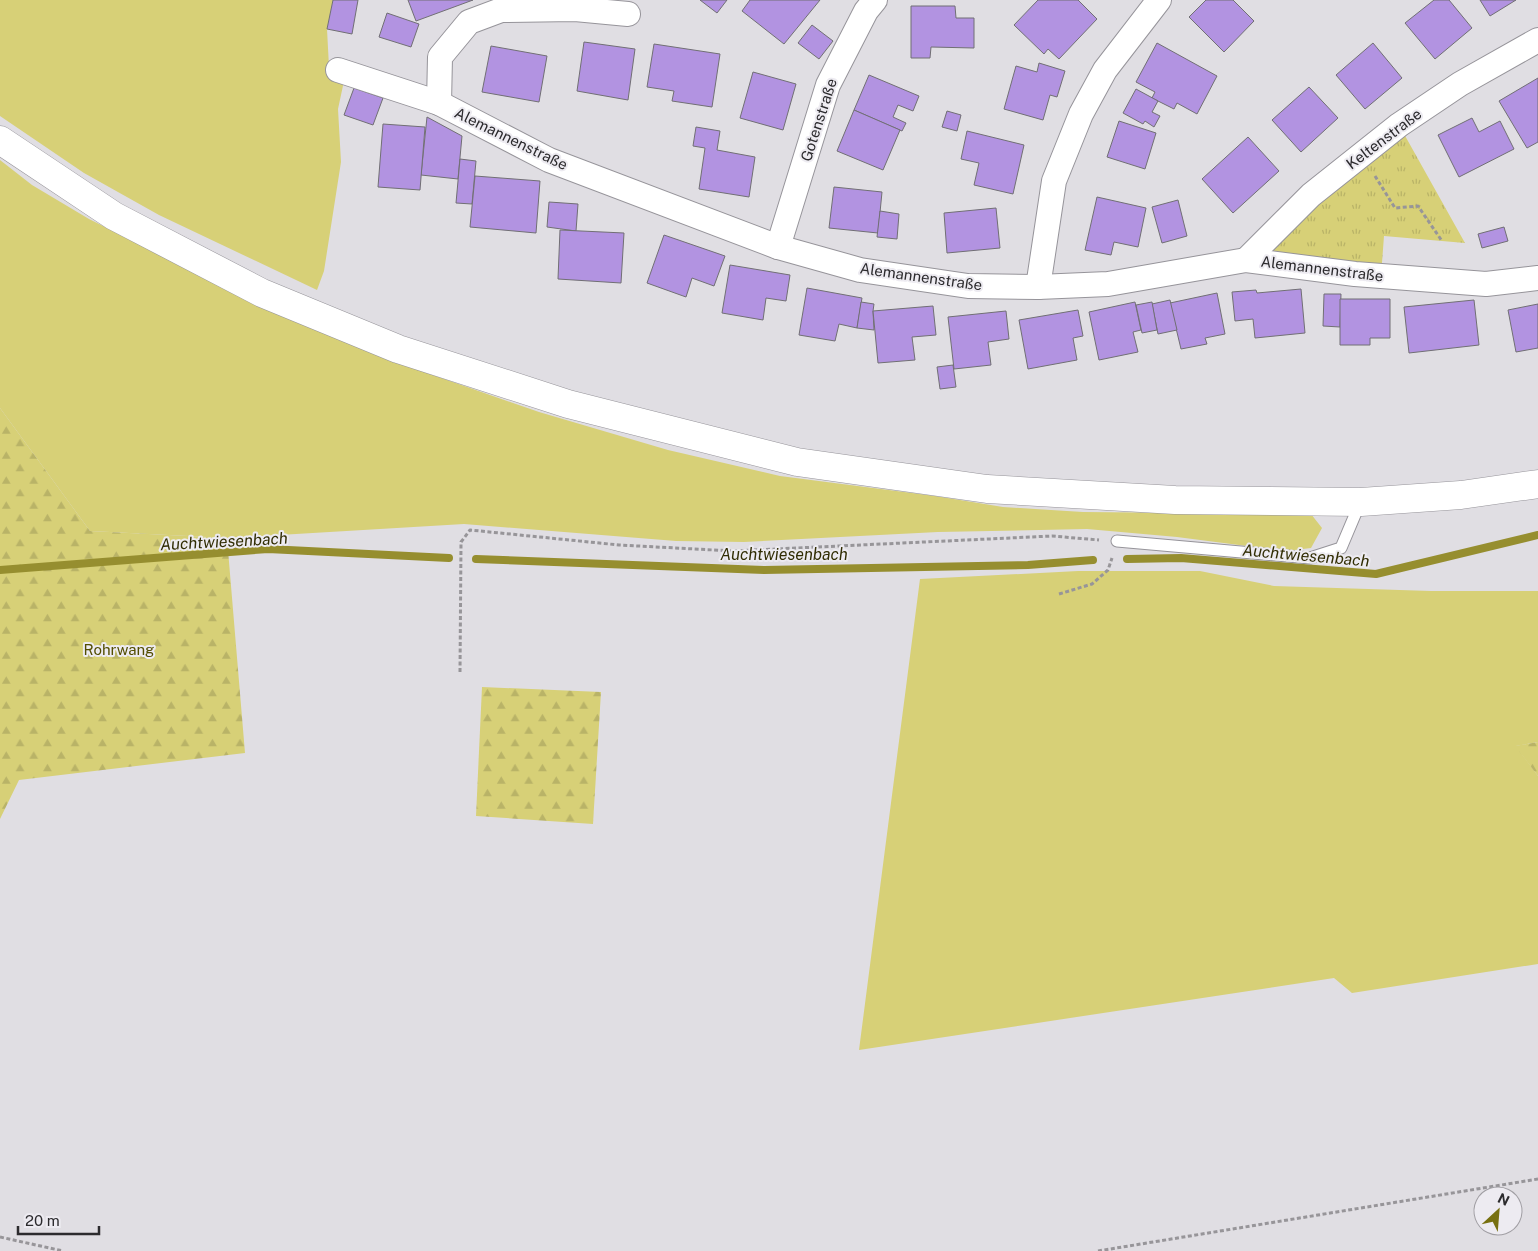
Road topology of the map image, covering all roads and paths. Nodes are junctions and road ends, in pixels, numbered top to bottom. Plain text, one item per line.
1 (875, 0) edge
2 (1159, 0) edge
3 (628, 14) dead end
4 (1538, 40) edge
5 (338, 70) dead end
6 (439, 103) junction
7 (0, 140) edge
8 (1362, 154) junction
9 (1442, 241) dead end
10 (778, 247) junction
11 (1246, 260) junction
12 (1538, 278) edge
13 (1038, 287) junction
14 (1538, 484) edge
15 (1361, 502) junction
16 (1117, 541) junction
17 (1059, 594) dead end
18 (460, 672) dead end
19 (1538, 1179) edge
20 (0, 1237) edge
21 (63, 1251) edge
22 (1098, 1251) edge

1 - 10 street, Gotenstraße
2 - 13 street
3 - 6 street
4 - 8 street, Keltenstraße
5 - 6 street, Alemannenstraße
6 - 10 street, Alemannenstraße
7 - 15 street
8 - 9 path
8 - 11 street, Keltenstraße
10 - 13 street, Alemannenstraße
11 - 12 street, Alemannenstraße
11 - 13 street, Alemannenstraße
14 - 15 street
15 - 16 lane
16 - 17 path
16 - 18 path
19 - 22 path
20 - 21 path

